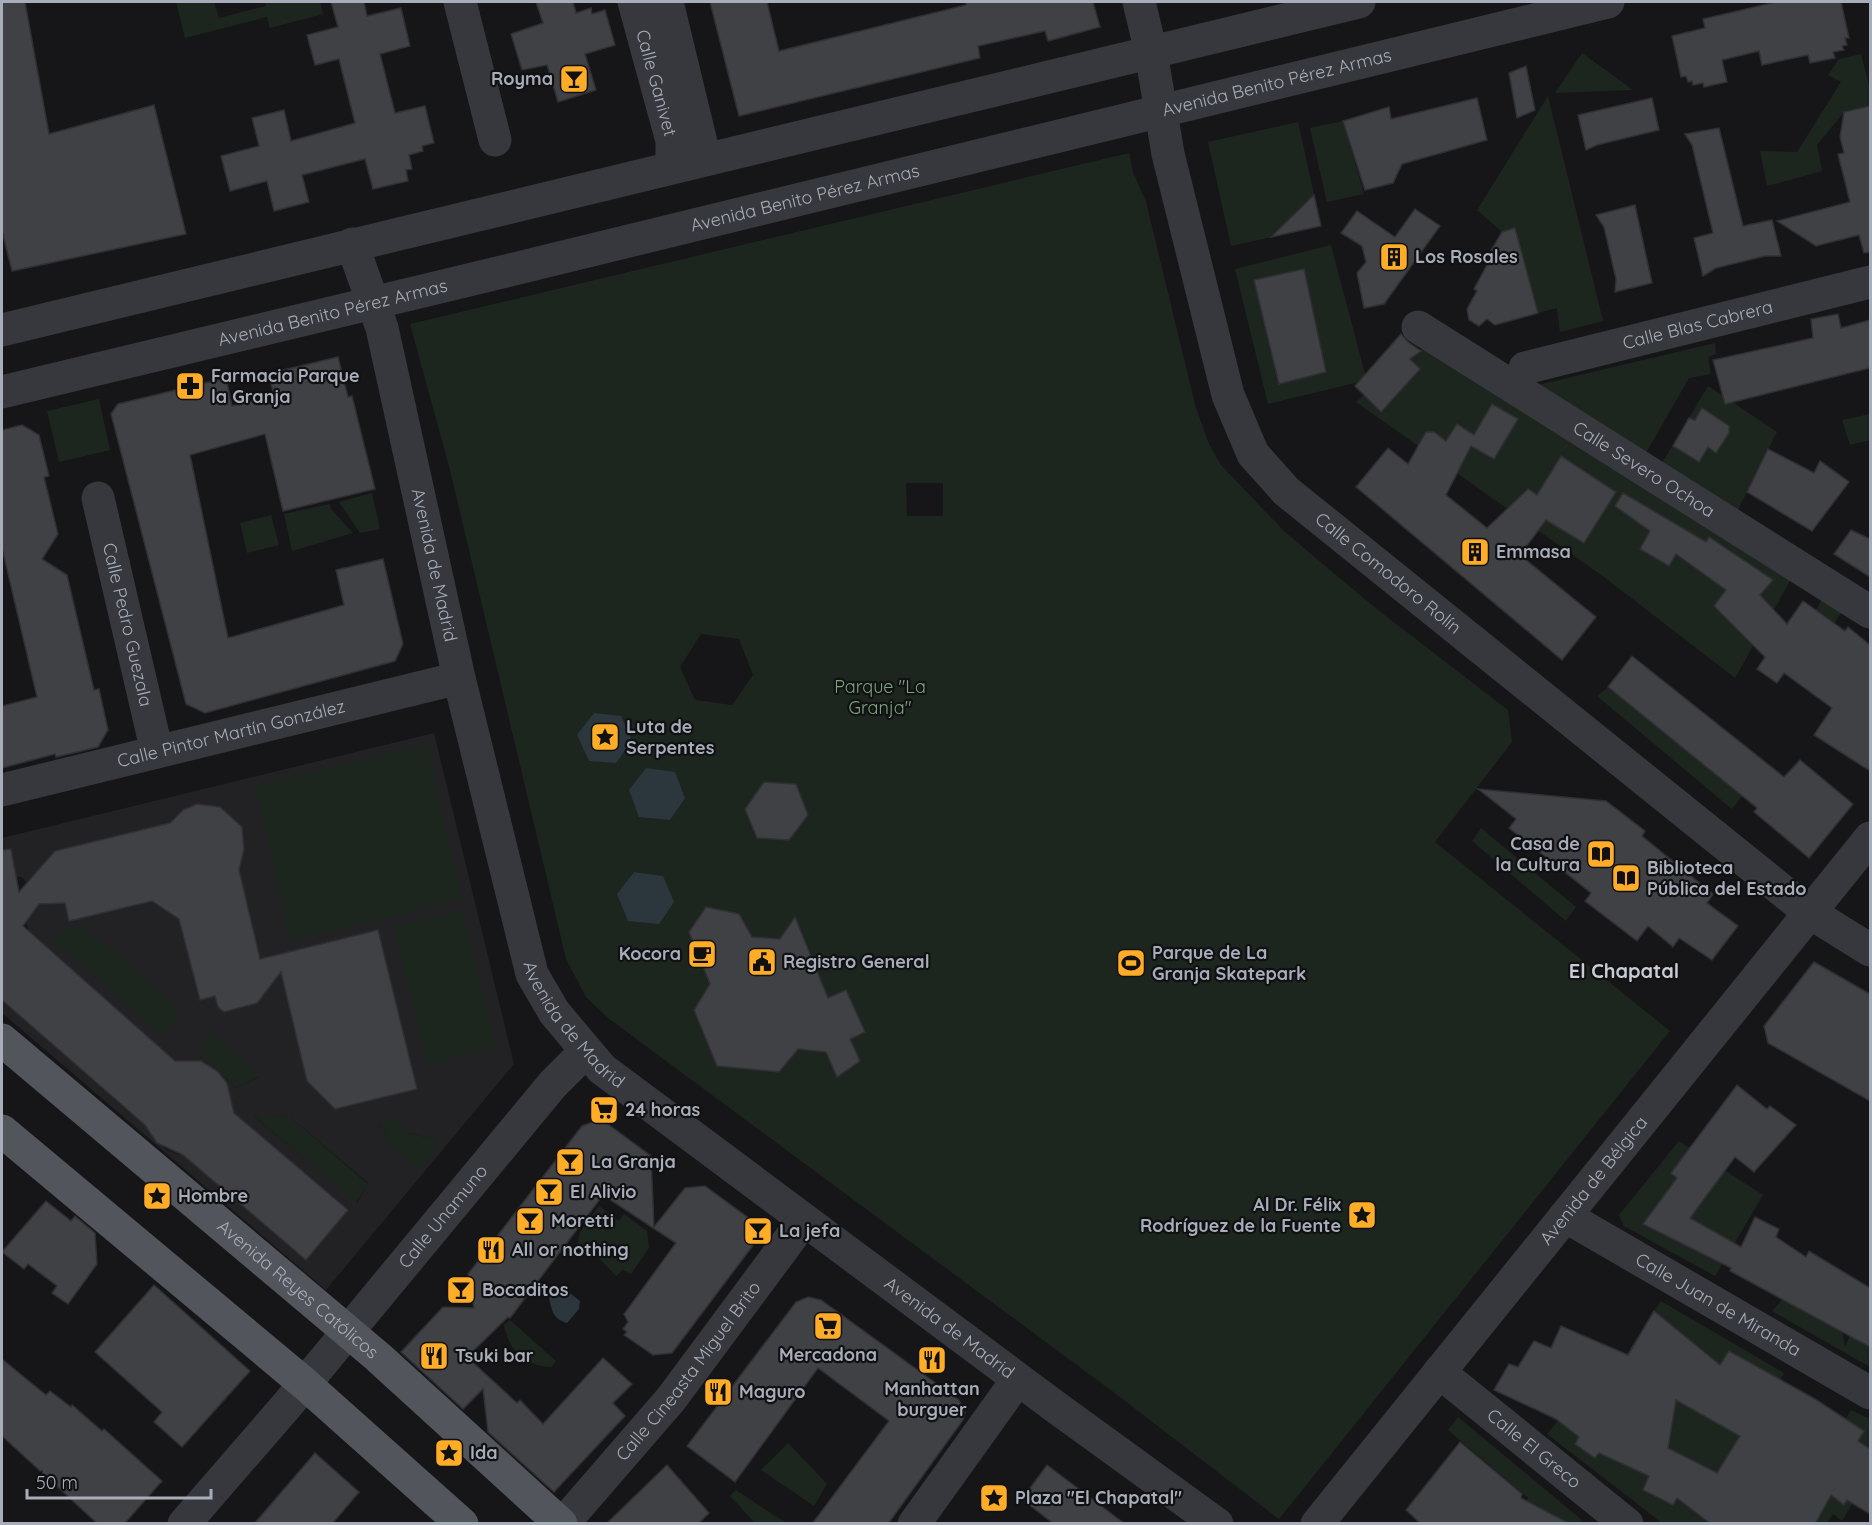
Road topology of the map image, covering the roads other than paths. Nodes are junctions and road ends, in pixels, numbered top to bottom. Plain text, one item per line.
1 (460, 2) edge
2 (634, 2) edge
3 (667, 2) edge
4 (1139, 2) edge
5 (1359, 2) edge
6 (1608, 2) edge
7 (1151, 52) junction
8 (1160, 109) junction
9 (495, 140) dead end
10 (705, 159) junction
11 (672, 167) junction
12 (352, 244) junction
13 (1870, 282) edge
14 (371, 302) junction
15 (1418, 327) dead end
16 (2, 330) edge
17 (1525, 368) dead end
18 (2, 392) edge
19 (98, 498) dead end
20 (1870, 612) edge
21 (459, 678) junction
22 (157, 752) junction
23 (2, 790) edge
24 (1870, 838) edge
25 (1809, 912) junction
26 (1870, 950) edge
27 (2, 1040) edge
28 (585, 1052) junction
29 (2, 1131) edge
30 (1565, 1216) junction
31 (804, 1220) junction
32 (348, 1332) junction
33 (1439, 1372) junction
34 (305, 1384) junction
35 (1010, 1390) dead end
36 (1870, 1393) edge
37 (564, 1521) edge
38 (184, 1524) edge
39 (462, 1524) edge
40 (914, 1524) edge
41 (1217, 1524) edge
42 (1317, 1524) edge
43 (1627, 1524) edge

1 - 9 street
2 - 11 street, Calle Ganivet
3 - 10 street, Calle Ganivet
4 - 7 street, Calle Comodoro Rolín
5 - 7 street
6 - 8 street, Avenida Benito Pérez Armas
7 - 8 street, Calle Comodoro Rolín
7 - 10 street
8 - 14 street, Avenida Benito Pérez Armas
8 - 25 street, Calle Comodoro Rolín
10 - 11 street
11 - 12 street
12 - 14 street, Avenida de Madrid
12 - 16 street
13 - 17 street, Calle Blas Cabrera
14 - 18 street, Avenida Benito Pérez Armas
14 - 21 street, Avenida de Madrid
15 - 20 street, Calle Severo Ochoa
19 - 22 street, Calle Pedro Guezala
21 - 22 street, Calle Pintor Martín González
21 - 28 street, Avenida de Madrid
22 - 23 street, Calle Pintor Martín González
24 - 25 street, Avenida de Bélgica
25 - 26 street, Calle Comodoro Rolín
25 - 30 street, Avenida de Bélgica
27 - 32 main road, Avenida Reyes Católicos
28 - 31 street, Avenida de Madrid
28 - 32 street, Calle Unamuno
29 - 34 main road
30 - 33 street, Avenida de Bélgica
30 - 36 street, Calle Juan de Miranda
31 - 37 street, Calle Cineasta Miguel Brito
31 - 41 street, Avenida de Madrid
32 - 34 street, Calle Unamuno
32 - 37 main road, Avenida Reyes Católicos
33 - 42 street, Avenida de Bélgica
33 - 43 street, Calle El Greco
34 - 38 street, Calle Unamuno
34 - 39 main road
35 - 40 street

